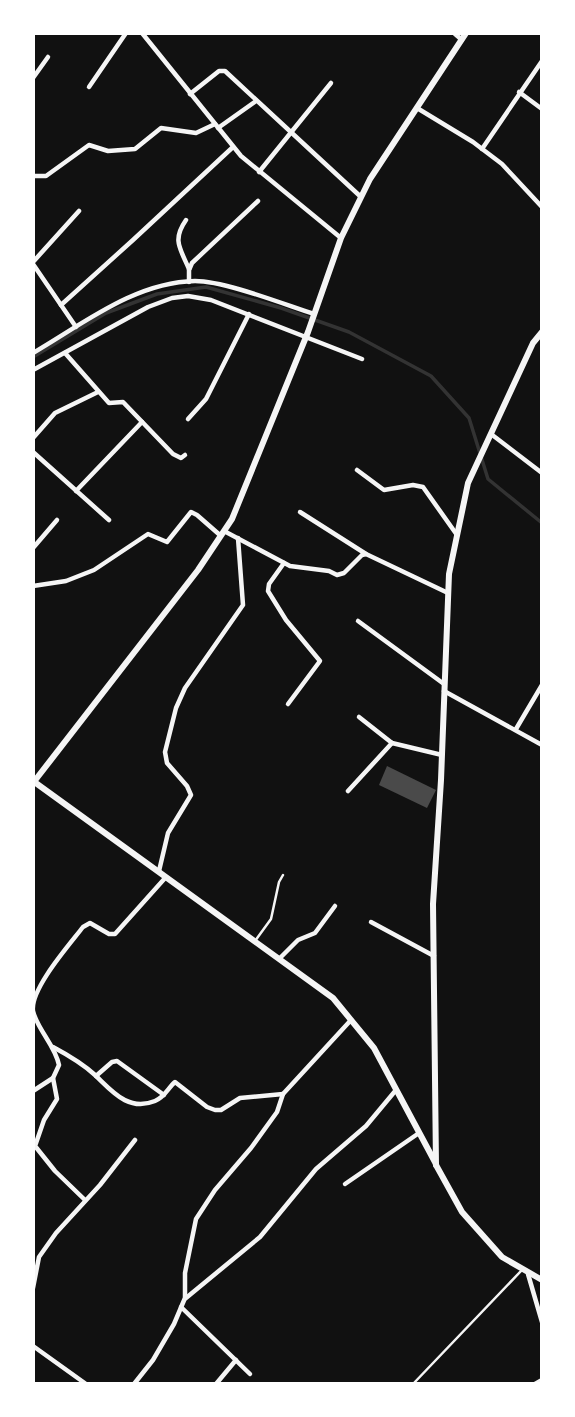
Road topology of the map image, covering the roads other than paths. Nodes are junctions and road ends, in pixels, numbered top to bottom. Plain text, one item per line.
1 (126, 33) edge
2 (143, 33) edge
3 (454, 33) edge
4 (466, 33) edge
5 (462, 40) junction
6 (48, 57) dead end
7 (542, 61) edge
8 (33, 78) edge
9 (331, 83) dead end
10 (89, 87) dead end
11 (519, 92) junction
12 (190, 94) junction
13 (256, 101) junction
14 (417, 108) junction
15 (542, 109) edge
16 (216, 126) junction
17 (290, 134) junction
18 (233, 147) junction
19 (482, 149) junction
20 (260, 172) junction
21 (33, 176) edge
22 (361, 197) junction
23 (258, 201) dead end
24 (542, 207) edge
25 (79, 211) dead end
26 (186, 220) dead end
27 (341, 237) junction
28 (33, 261) edge
29 (189, 270) junction
30 (189, 282) junction
31 (61, 305) junction
32 (249, 314) junction
33 (314, 316) junction
34 (76, 327) junction
35 (542, 333) edge
36 (307, 334) junction
37 (33, 352) edge
38 (65, 352) junction
39 (362, 359) dead end
40 (33, 370) edge
41 (97, 392) junction
42 (188, 419) dead end
43 (142, 422) junction
44 (491, 434) junction
45 (33, 438) edge
46 (33, 452) edge
47 (185, 455) dead end
48 (357, 470) dead end
49 (542, 473) edge
50 (76, 491) junction
51 (300, 512) dead end
52 (57, 520) dead end
53 (109, 520) dead end
54 (223, 534) junction
55 (457, 535) junction
56 (238, 538) junction
57 (33, 548) edge
58 (366, 554) junction
59 (284, 563) junction
60 (33, 586) edge
61 (448, 593) junction
62 (358, 621) dead end
63 (542, 685) edge
64 (443, 687) junction
65 (288, 704) dead end
66 (359, 717) dead end
67 (516, 729) junction
68 (392, 743) junction
69 (542, 746) edge
70 (442, 755) junction
71 (34, 782) edge
72 (348, 791) dead end
73 (159, 871) junction
74 (283, 874) dead end
75 (166, 877) junction
76 (335, 906) dead end
77 (371, 922) dead end
78 (255, 941) junction
79 (433, 956) junction
80 (279, 959) junction
81 (351, 1020) junction
82 (53, 1046) junction
83 (96, 1076) junction
84 (53, 1078) junction
85 (396, 1090) junction
86 (33, 1091) edge
87 (283, 1094) junction
88 (164, 1095) junction
89 (419, 1133) junction
90 (135, 1140) dead end
91 (436, 1166) junction
92 (345, 1184) dead end
93 (85, 1200) junction
94 (525, 1272) junction
95 (35, 1273) edge
96 (541, 1278) edge
97 (33, 1288) edge
98 (185, 1298) junction
99 (181, 1307) junction
100 (542, 1322) edge
101 (33, 1346) edge
102 (236, 1360) junction
103 (250, 1374) dead end
104 (542, 1380) edge
105 (86, 1384) edge
106 (134, 1384) edge
107 (216, 1384) edge
108 (413, 1384) edge
109 (535, 1384) edge

1 - 10 street
2 - 12 street
3 - 5 street
4 - 5 street
5 - 14 street
6 - 8 street
7 - 11 street
9 - 17 street
11 - 15 street
11 - 19 street
12 - 13 street
12 - 16 street
13 - 16 street
13 - 17 street
14 - 19 street
14 - 22 street
16 - 18 street
16 - 21 street
17 - 20 street
17 - 22 street
18 - 20 street
18 - 31 street
19 - 24 street
20 - 27 street
22 - 27 street
23 - 29 street
25 - 28 street
26 - 29 street
27 - 33 street
28 - 31 street
29 - 30 street
30 - 33 street
30 - 34 street
31 - 34 street
32 - 36 street
32 - 38 street
32 - 42 street
33 - 36 street
34 - 37 street
35 - 44 street
36 - 39 street
36 - 54 street
38 - 40 street
38 - 41 street
41 - 43 street
41 - 45 street
43 - 47 street
43 - 50 street
44 - 49 street
44 - 55 street
46 - 50 street
48 - 55 street
50 - 53 street
51 - 58 street
52 - 57 street
54 - 56 street
54 - 60 street
54 - 71 street
55 - 61 street
56 - 59 street
56 - 73 street
58 - 59 street
58 - 61 street
59 - 65 street
61 - 64 street
62 - 64 street
63 - 67 street
64 - 67 street
64 - 70 street
66 - 68 street
67 - 69 street
68 - 70 street
68 - 72 street
70 - 79 street
71 - 73 street
73 - 75 street
74 - 78 lane
75 - 78 street
75 - 82 street
76 - 80 street
77 - 79 street
78 - 80 street
79 - 91 street
80 - 81 street
81 - 85 street
81 - 87 street
82 - 83 street
82 - 84 street
83 - 88 street
83 - 88 street
84 - 86 street
84 - 93 street
85 - 89 street
85 - 98 street
87 - 88 street
87 - 98 street
89 - 91 street
89 - 92 street
90 - 93 street
91 - 94 street
93 - 95 street
94 - 96 street
94 - 100 street
94 - 108 lane
95 - 97 street
98 - 99 street
99 - 102 street
99 - 106 street
101 - 105 street
102 - 103 street
102 - 107 street
104 - 109 street

